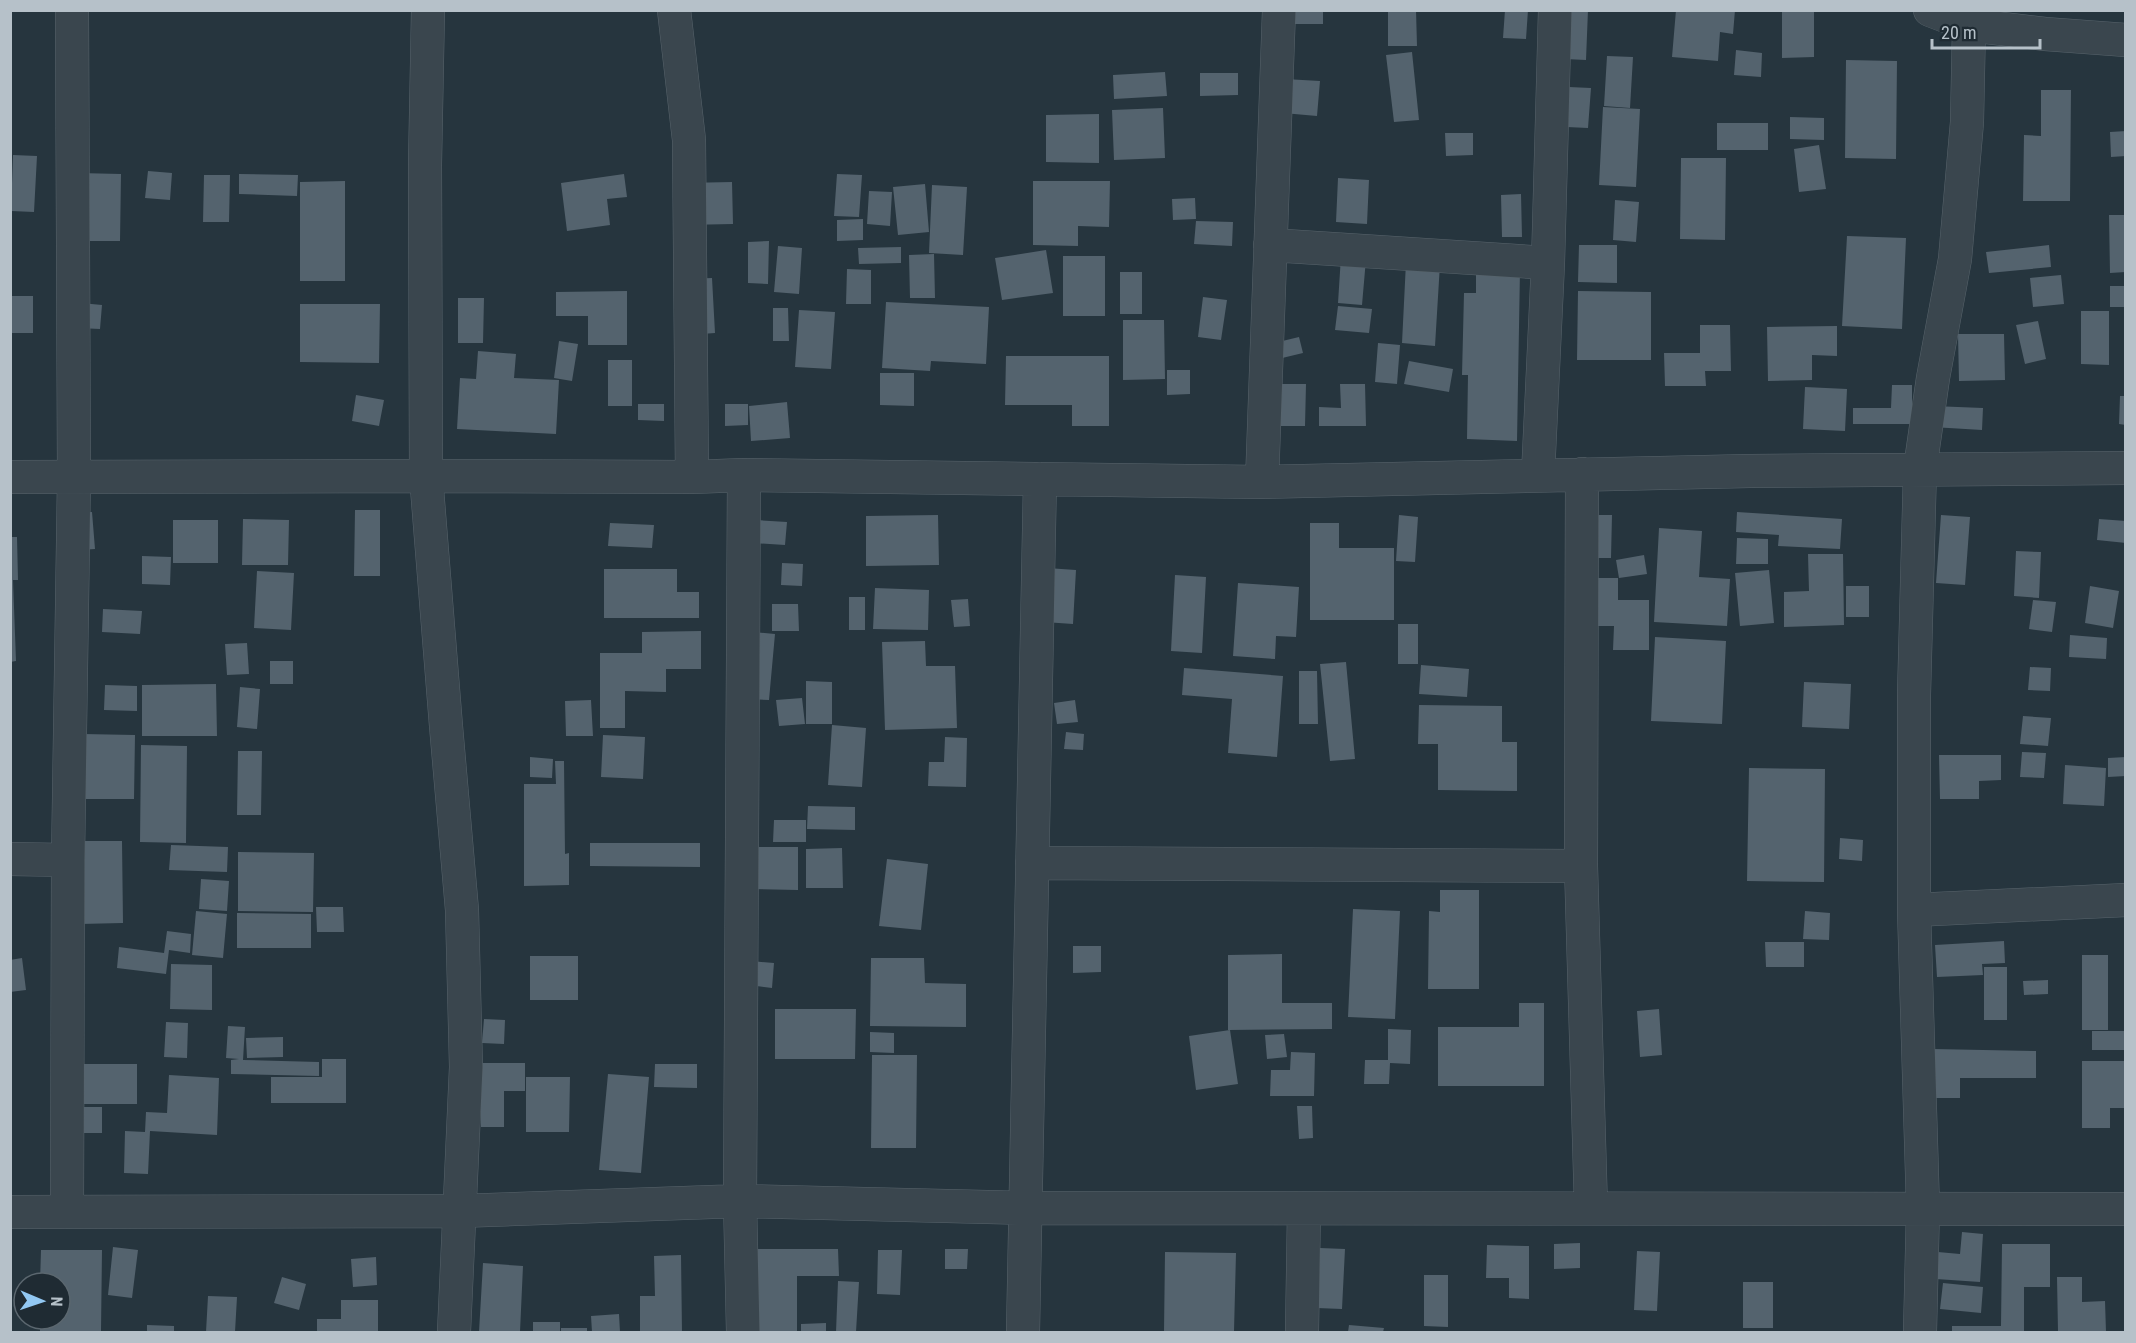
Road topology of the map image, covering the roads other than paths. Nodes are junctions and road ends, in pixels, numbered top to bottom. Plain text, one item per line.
1 (72, 10) edge
2 (428, 10) edge
3 (674, 10) edge
4 (1279, 10) edge
5 (1555, 10) edge
6 (1930, 10) edge
7 (2044, 22) edge
8 (1969, 25) junction
9 (2126, 40) edge
10 (1270, 245) junction
11 (1548, 262) junction
12 (2126, 468) edge
13 (1920, 469) junction
14 (1582, 474) junction
15 (744, 475) junction
16 (1538, 475) junction
17 (426, 476) junction
18 (10, 477) edge
19 (74, 477) junction
20 (692, 477) junction
21 (1040, 479) junction
22 (1262, 482) junction
23 (10, 859) edge
24 (68, 860) junction
25 (1032, 863) junction
26 (1581, 866) junction
27 (2126, 900) edge
28 (1914, 910) junction
29 (740, 1201) junction
30 (1026, 1208) junction
31 (1591, 1208) junction
32 (1923, 1208) junction
33 (1304, 1209) junction
34 (2126, 1209) edge
35 (459, 1211) junction
36 (10, 1212) edge
37 (67, 1212) junction
38 (454, 1332) edge
39 (743, 1332) edge
40 (1023, 1332) edge
41 (1302, 1332) edge
42 (1920, 1332) edge

1 - 19 street
2 - 17 street
3 - 20 street
4 - 10 street
5 - 11 street
6 - 8 street
7 - 8 street
7 - 9 street
8 - 13 street
10 - 11 street
10 - 22 street
11 - 16 street
12 - 13 street
13 - 14 street
13 - 28 street
14 - 16 street
14 - 26 street
15 - 20 street
15 - 21 street
15 - 29 street
16 - 22 street
17 - 19 street
17 - 20 street
17 - 35 street
18 - 19 street
19 - 24 street
21 - 22 street
21 - 25 street
23 - 24 street
24 - 37 street
25 - 26 street
25 - 30 street
26 - 31 street
27 - 28 street
28 - 32 street
29 - 30 street
29 - 35 street
29 - 39 street
30 - 33 street
30 - 40 street
31 - 32 street
31 - 33 street
32 - 34 street
32 - 42 street
33 - 41 street
35 - 37 street
35 - 38 street
36 - 37 street

